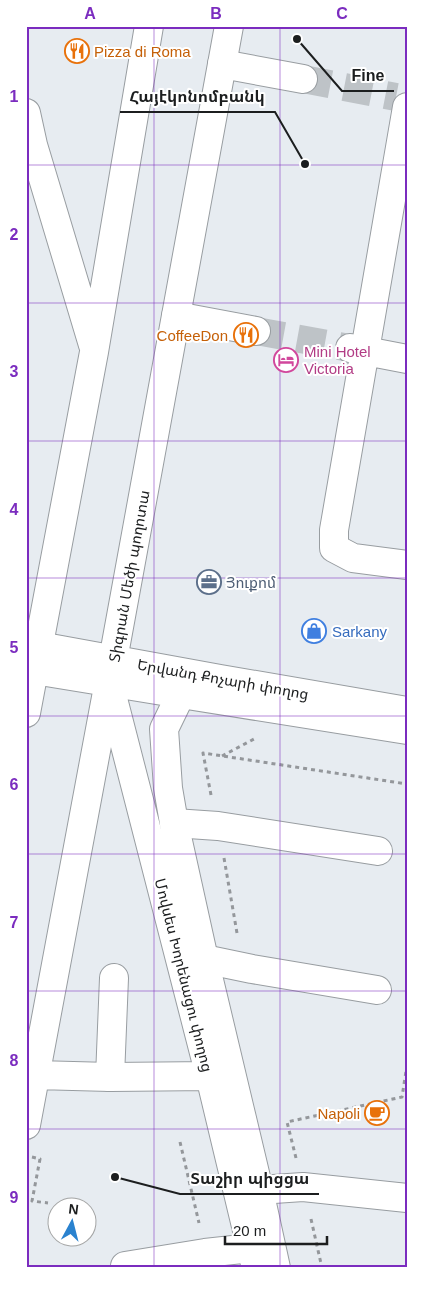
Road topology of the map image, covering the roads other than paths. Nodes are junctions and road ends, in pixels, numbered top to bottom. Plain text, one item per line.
1 (150, 26) edge
2 (228, 26) edge
3 (222, 64) junction
4 (303, 79) tunnel mouth
5 (403, 101) edge
6 (26, 114) edge
7 (399, 197) edge
8 (176, 316) junction
9 (256, 331) tunnel mouth
10 (357, 350) junction
11 (94, 352) junction
12 (407, 359) edge
13 (407, 565) edge
14 (37, 658) junction
15 (111, 671) junction
16 (181, 694) junction
17 (407, 710) edge
18 (26, 713) edge
19 (407, 730) edge
20 (174, 823) junction
21 (378, 851) dead end
22 (204, 959) junction
23 (114, 978) dead end
24 (378, 990) dead end
25 (36, 1074) junction
26 (210, 1076) junction
27 (110, 1077) junction
28 (26, 1125) edge
29 (259, 1190) junction
30 (407, 1198) edge
31 (254, 1258) edge
32 (124, 1268) edge
33 (276, 1268) edge

1 - 11 main road
2 - 3 main road, Տիգրան Մեծի պողոտա
3 - 4 main road
3 - 8 main road, Տիգրան Մեծի պողոտա
5 - 7 main road
6 - 11 main road
7 - 10 main road
8 - 9 main road
8 - 15 main road, Տիգրան Մեծի պողոտա
10 - 12 main road
10 - 13 main road
11 - 14 main road
14 - 15 main road, Երվանդ Քոչարի փողոց
14 - 18 main road
15 - 16 main road, Երվանդ Քոչարի փողոց
15 - 17 main road, Երվանդ Քոչարի փողոց
15 - 25 main road, Տիգրան Մեծի պողոտա
15 - 26 main road, Մովսես Խորենացու փողոց
16 - 19 main road, Երվանդ Քոչարի փողոց
16 - 20 main road, Մովսես Խորենացու փողոց
20 - 21 main road
20 - 22 main road, Մովսես Խորենացու փողոց
22 - 24 main road
22 - 29 main road, Մովսես Խորենացու փողոց
23 - 27 main road
25 - 27 main road
25 - 28 main road, Տիգրան Մեծի պողոտա
26 - 27 main road
26 - 31 main road, Մովսես Խորենացու փողոց
29 - 30 main road
29 - 33 main road, Մովսես Խորենացու փողոց
31 - 32 main road

